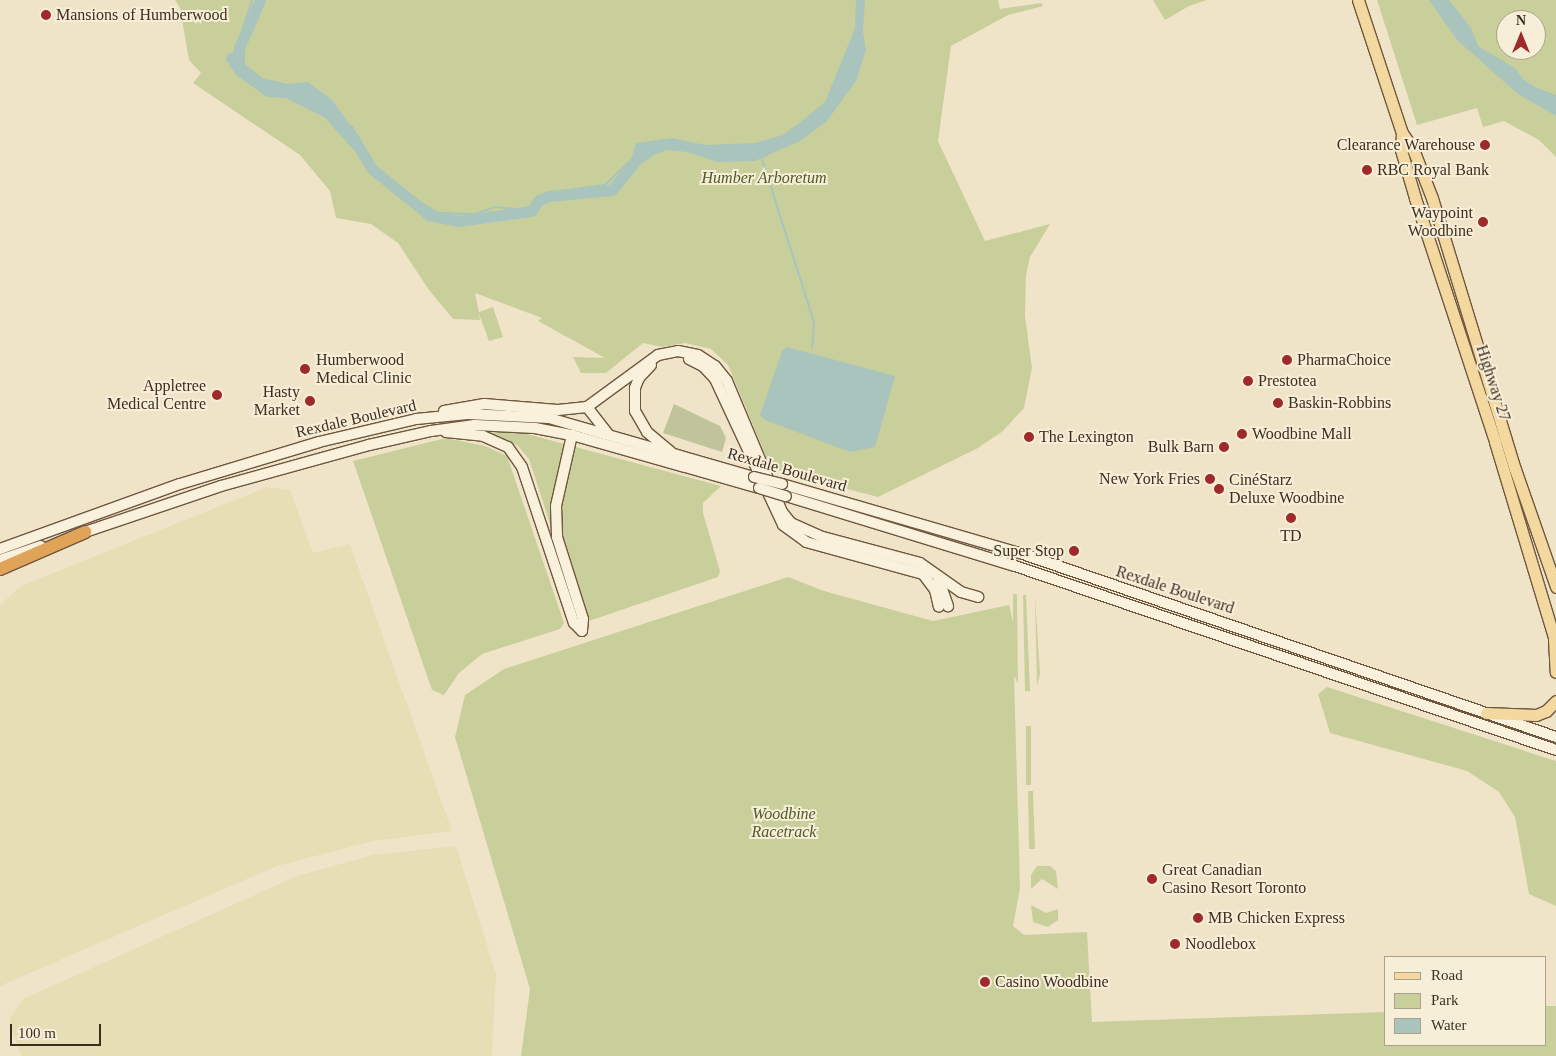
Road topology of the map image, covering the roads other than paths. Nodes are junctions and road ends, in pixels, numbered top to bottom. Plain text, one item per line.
1 (1358, 0) edge
2 (1402, 133) junction
3 (587, 407) junction
4 (416, 419) junction
5 (431, 430) junction
6 (572, 435) junction
7 (608, 435) junction
8 (672, 453) junction
9 (928, 525) junction
10 (85, 532) junction
11 (924, 537) junction
12 (0, 549) edge
13 (0, 560) edge
14 (0, 569) edge
15 (938, 576) junction
16 (1556, 587) edge
17 (978, 597) dead end
18 (1555, 641) edge
19 (1556, 672) edge
20 (1556, 700) edge
21 (1486, 713) junction
22 (1556, 737) edge
23 (1556, 750) edge

1 - 2 main road, Highway 27
2 - 16 main road, Highway 27
2 - 18 main road, Highway 27
3 - 4 main road
3 - 7 main road
3 - 15 main road
4 - 7 main road, Rexdale Boulevard
4 - 12 main road, Rexdale Boulevard
5 - 6 main road, Rexdale Boulevard
5 - 6 main road
5 - 10 main road, Rexdale Boulevard
6 - 11 main road, Rexdale Boulevard, bridge
7 - 8 main road, Rexdale Boulevard
8 - 9 main road, Rexdale Boulevard, bridge
8 - 15 main road
9 - 11 main road
9 - 21 main road, Rexdale Boulevard
10 - 13 main road, Rexdale Boulevard
10 - 14 highway
11 - 23 main road, Rexdale Boulevard
15 - 17 main road
18 - 19 main road, Highway 27
20 - 21 main road
21 - 22 main road, Rexdale Boulevard

